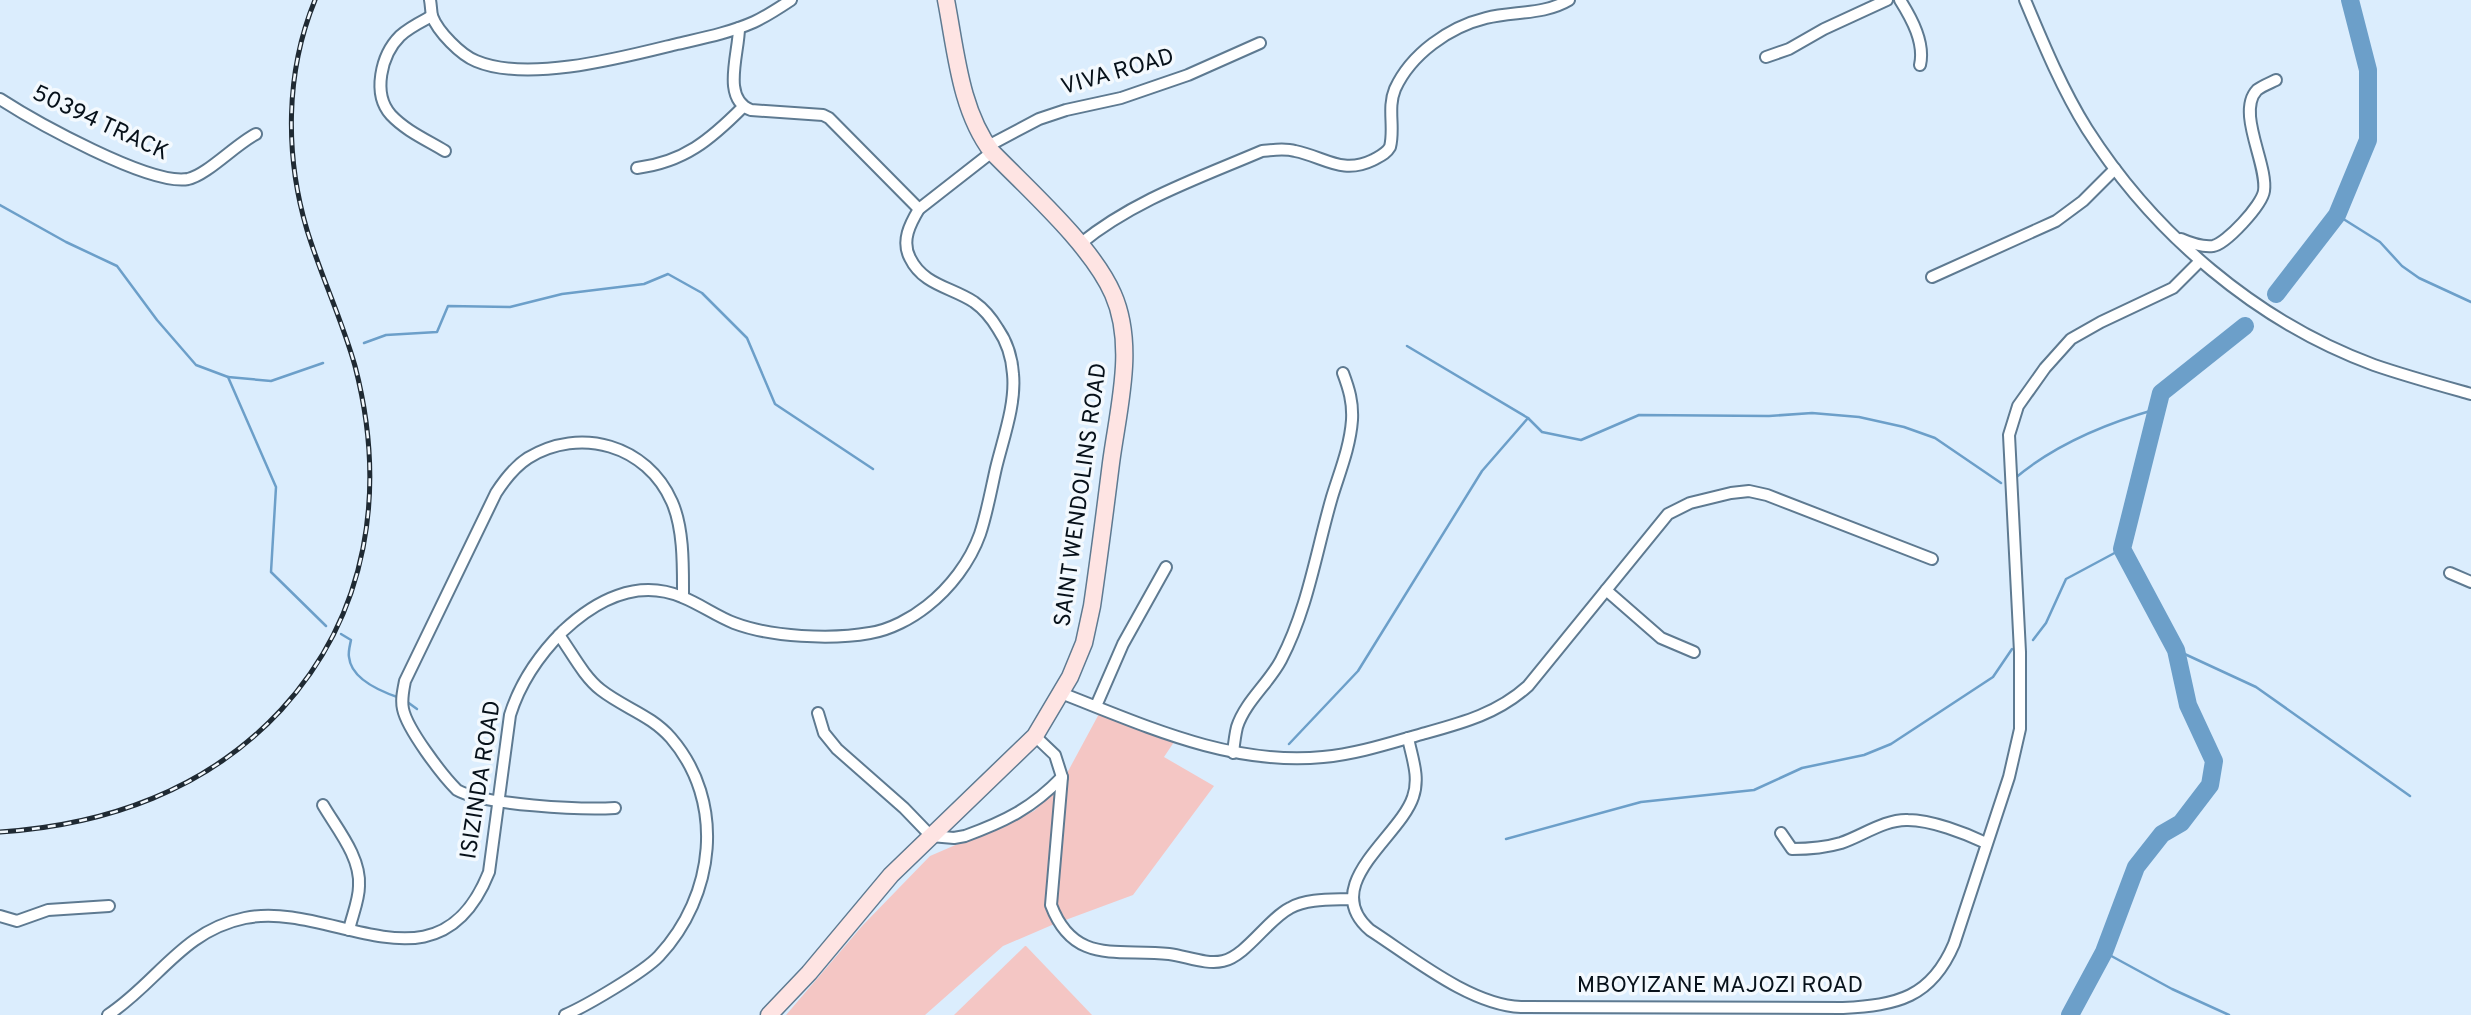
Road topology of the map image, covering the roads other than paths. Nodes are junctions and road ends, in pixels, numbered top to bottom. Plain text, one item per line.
1 (430, 0) edge
2 (791, 0) edge
3 (946, 0) edge
4 (1569, 0) edge
5 (1887, 0) edge
6 (1900, 0) edge
7 (2025, 0) edge
8 (432, 16) junction
9 (739, 28) junction
10 (1260, 43) dead end
11 (1766, 57) dead end
12 (1920, 65) dead end
13 (2276, 80) dead end
14 (0, 99) edge
15 (743, 107) junction
16 (256, 134) dead end
17 (990, 149) junction
18 (445, 151) dead end
19 (637, 167) dead end
20 (2115, 170) junction
21 (919, 209) junction
22 (2175, 236) junction
23 (1080, 244) junction
24 (2200, 261) junction
25 (1932, 277) dead end
26 (1343, 373) dead end
27 (2471, 394) edge
28 (1932, 559) dead end
29 (1166, 567) dead end
30 (2450, 573) dead end
31 (2471, 582) edge
32 (1606, 590) junction
33 (683, 597) junction
34 (559, 635) junction
35 (1695, 652) dead end
36 (1061, 693) junction
37 (1096, 706) junction
38 (818, 713) dead end
39 (1035, 736) junction
40 (1408, 738) junction
41 (1233, 753) junction
42 (1062, 777) junction
43 (498, 800) junction
44 (323, 805) dead end
45 (615, 808) dead end
46 (1781, 833) dead end
47 (931, 836) junction
48 (1986, 843) junction
49 (1353, 899) junction
50 (109, 906) dead end
51 (0, 916) edge
52 (349, 930) junction
53 (1625, 1011) edge
54 (108, 1015) edge
55 (565, 1015) edge
56 (769, 1015) edge

1 - 8 street
2 - 9 street
3 - 17 street, SAINT WENDOLINS ROAD
4 - 23 street
5 - 11 street
6 - 12 street
7 - 20 street
8 - 9 street
8 - 18 street
9 - 15 street
10 - 17 street, VIVA ROAD
13 - 22 street
14 - 16 street, 50394 TRACK
15 - 19 street
15 - 21 street
17 - 21 street
17 - 23 street, SAINT WENDOLINS ROAD
20 - 22 street
20 - 25 street
21 - 33 street, ISIZINDA ROAD
22 - 24 street
23 - 36 street, SAINT WENDOLINS ROAD
24 - 27 street
24 - 48 street, MBOYIZANE MAJOZI ROAD
26 - 41 street
28 - 32 street
29 - 37 street
30 - 31 street
32 - 35 street
32 - 40 street
33 - 34 street, ISIZINDA ROAD
33 - 43 street
34 - 43 street, ISIZINDA ROAD
34 - 55 street
36 - 37 street
36 - 39 street, SAINT WENDOLINS ROAD
37 - 41 street
38 - 47 street
39 - 42 street
39 - 47 street, SAINT WENDOLINS ROAD
40 - 41 street
40 - 49 street
42 - 47 street
42 - 49 street
43 - 45 street
43 - 52 street, ISIZINDA ROAD
44 - 52 street
46 - 48 street
47 - 56 street, SAINT WENDOLINS ROAD
48 - 53 street, MBOYIZANE MAJOZI ROAD
49 - 53 street, MBOYIZANE MAJOZI ROAD
50 - 51 street
52 - 54 street, ISIZINDA ROAD

